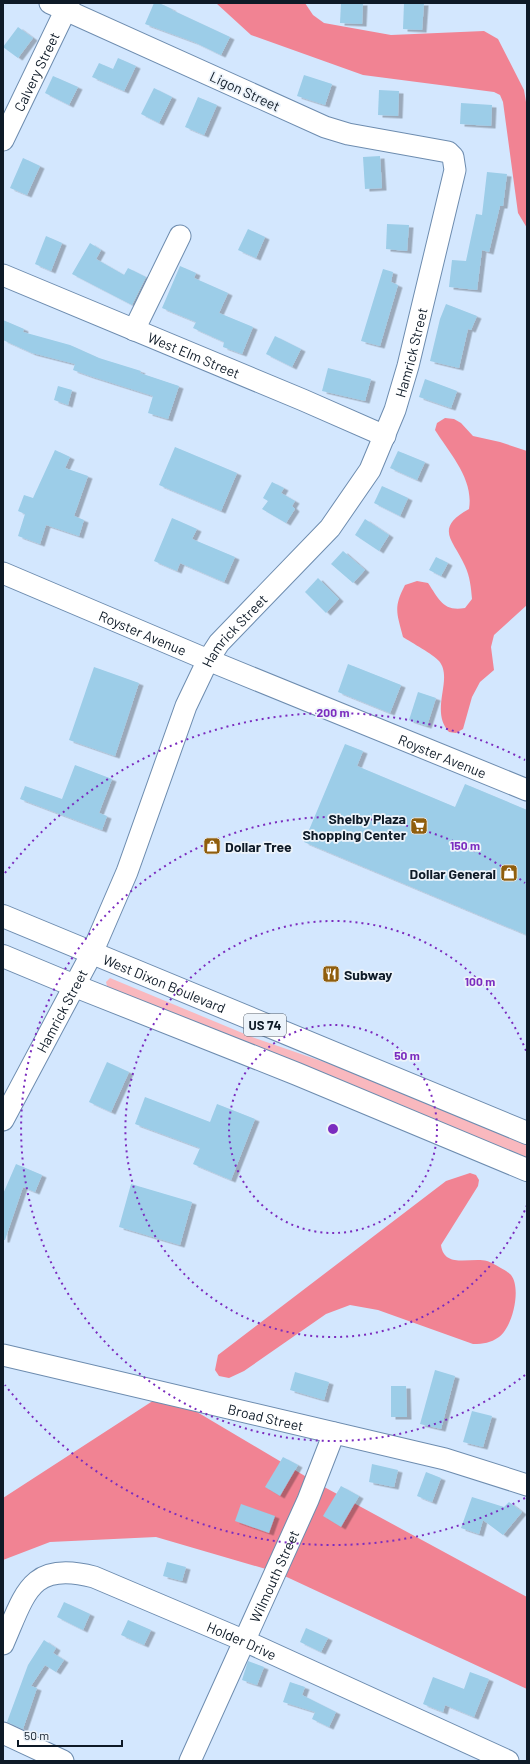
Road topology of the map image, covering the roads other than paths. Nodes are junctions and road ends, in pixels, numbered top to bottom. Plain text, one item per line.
1 (62, 5) edge
2 (3, 140) edge
3 (448, 152) joint
4 (180, 236) dead end
5 (3, 275) edge
6 (134, 330) junction
7 (385, 436) junction
8 (3, 573) edge
9 (208, 660) junction
10 (527, 790) edge
11 (3, 916) edge
12 (92, 953) junction
13 (3, 956) edge
14 (75, 986) junction
15 (3, 1120) edge
16 (527, 1133) edge
17 (527, 1170) edge
18 (3, 1356) edge
19 (334, 1433) junction
20 (527, 1485) edge
21 (245, 1641) junction
22 (3, 1644) edge
23 (3, 1733) edge
24 (63, 1761) edge
25 (190, 1761) edge
26 (508, 1761) edge

1 - 2 street, Calvery Street
1 - 3 street, Ligon Street
3 - 7 street, Hamrick Street
4 - 6 street
5 - 6 street, West Elm Street
6 - 7 street, West Elm Street
7 - 9 street, Hamrick Street
8 - 9 street, Royster Avenue
9 - 10 street, Royster Avenue
9 - 12 street, Hamrick Street
11 - 12 highway, West Dixon Boulevard / US 74
12 - 14 street, Hamrick Street
12 - 16 highway, West Dixon Boulevard / US 74
13 - 14 highway, US 74
14 - 15 street, Hamrick Street
14 - 17 highway, US 74
18 - 19 street, Broad Street
19 - 20 street, Broad Street
19 - 21 street, Wilmouth Street
21 - 22 street, Holder Drive
21 - 25 street, Wilmouth Street
21 - 26 street, Holder Drive
23 - 24 street

